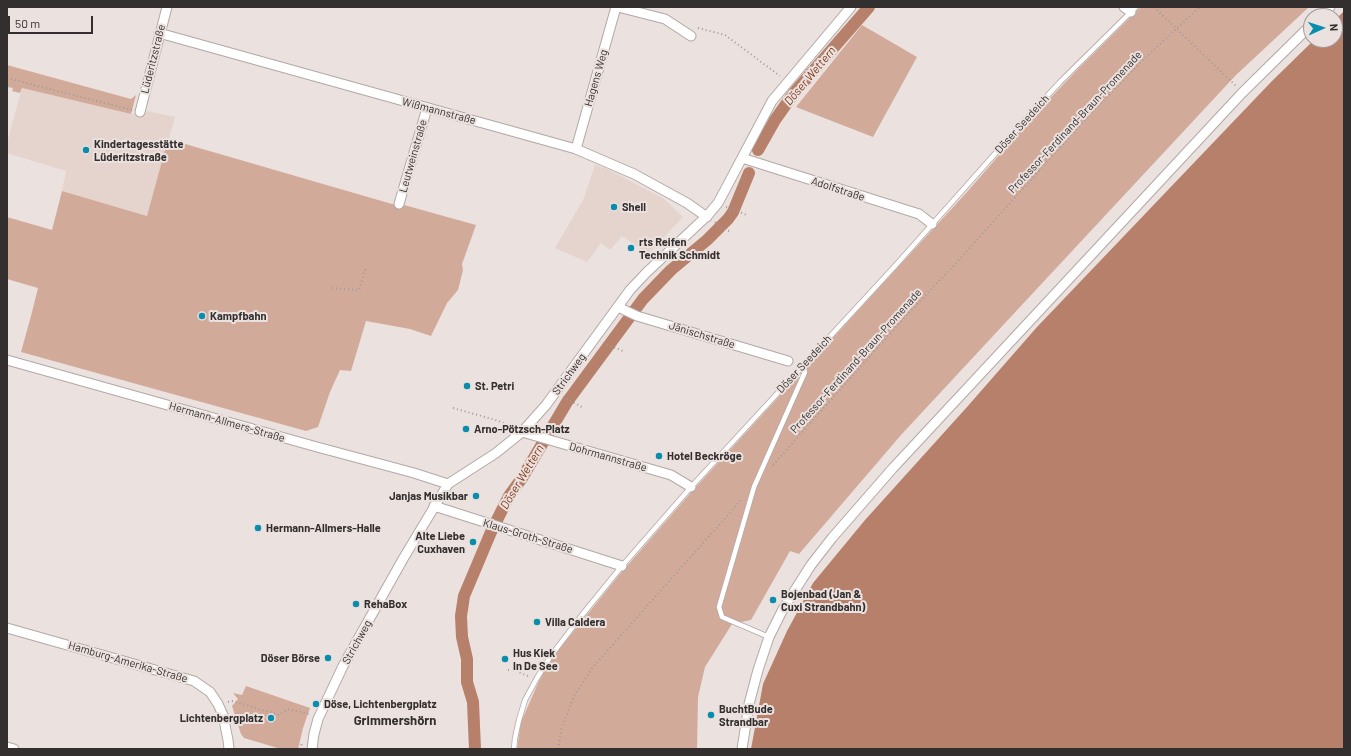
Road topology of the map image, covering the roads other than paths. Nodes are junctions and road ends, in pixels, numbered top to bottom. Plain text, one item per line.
1 (167, 7) edge
2 (617, 7) edge
3 (851, 7) edge
4 (1130, 9) edge
5 (159, 33) junction
6 (1303, 33) edge
7 (691, 36) dead end
8 (427, 108) junction
9 (140, 112) road end
10 (576, 149) junction
11 (742, 158) junction
12 (399, 204) dead end
13 (706, 217) junction
14 (932, 224) junction
15 (618, 307) junction
16 (7, 360) edge
17 (788, 361) dead end
18 (803, 366) junction
19 (522, 432) junction
20 (448, 484) junction
21 (691, 487) junction
22 (434, 506) junction
23 (622, 566) junction
24 (7, 628) edge
25 (769, 637) junction
26 (7, 747) edge
27 (14, 749) edge
28 (229, 749) edge
29 (312, 749) edge
30 (514, 749) edge
31 (742, 749) edge

1 - 5 street, Lüderitzstraße
2 - 7 street
2 - 10 street, Hagens Weg
3 - 11 street, Strichweg
4 - 14 lane, Döser Seedeich
5 - 8 street, Wißmannstraße
5 - 9 street, Lüderitzstraße
6 - 25 street
8 - 10 street, Wißmannstraße
8 - 12 street, Leutweinstraße
10 - 13 street, Wißmannstraße
11 - 13 street, Strichweg
11 - 14 street, Adolfstraße
13 - 15 street, Strichweg
14 - 18 lane, Döser Seedeich
15 - 17 street, Jänischstraße
15 - 19 street, Strichweg
16 - 20 street, Hermann-Allmers-Straße
18 - 21 lane, Döser Seedeich
18 - 25 lane
19 - 20 street, Strichweg
19 - 21 street, Dohrmannstraße
20 - 22 street, Strichweg
21 - 23 lane, Döser Seedeich
22 - 23 street, Klaus-Groth-Straße
22 - 29 street, Strichweg
23 - 30 lane, Döser Seedeich
24 - 28 street, Hamburg-Amerika-Straße
25 - 31 street
26 - 27 street

